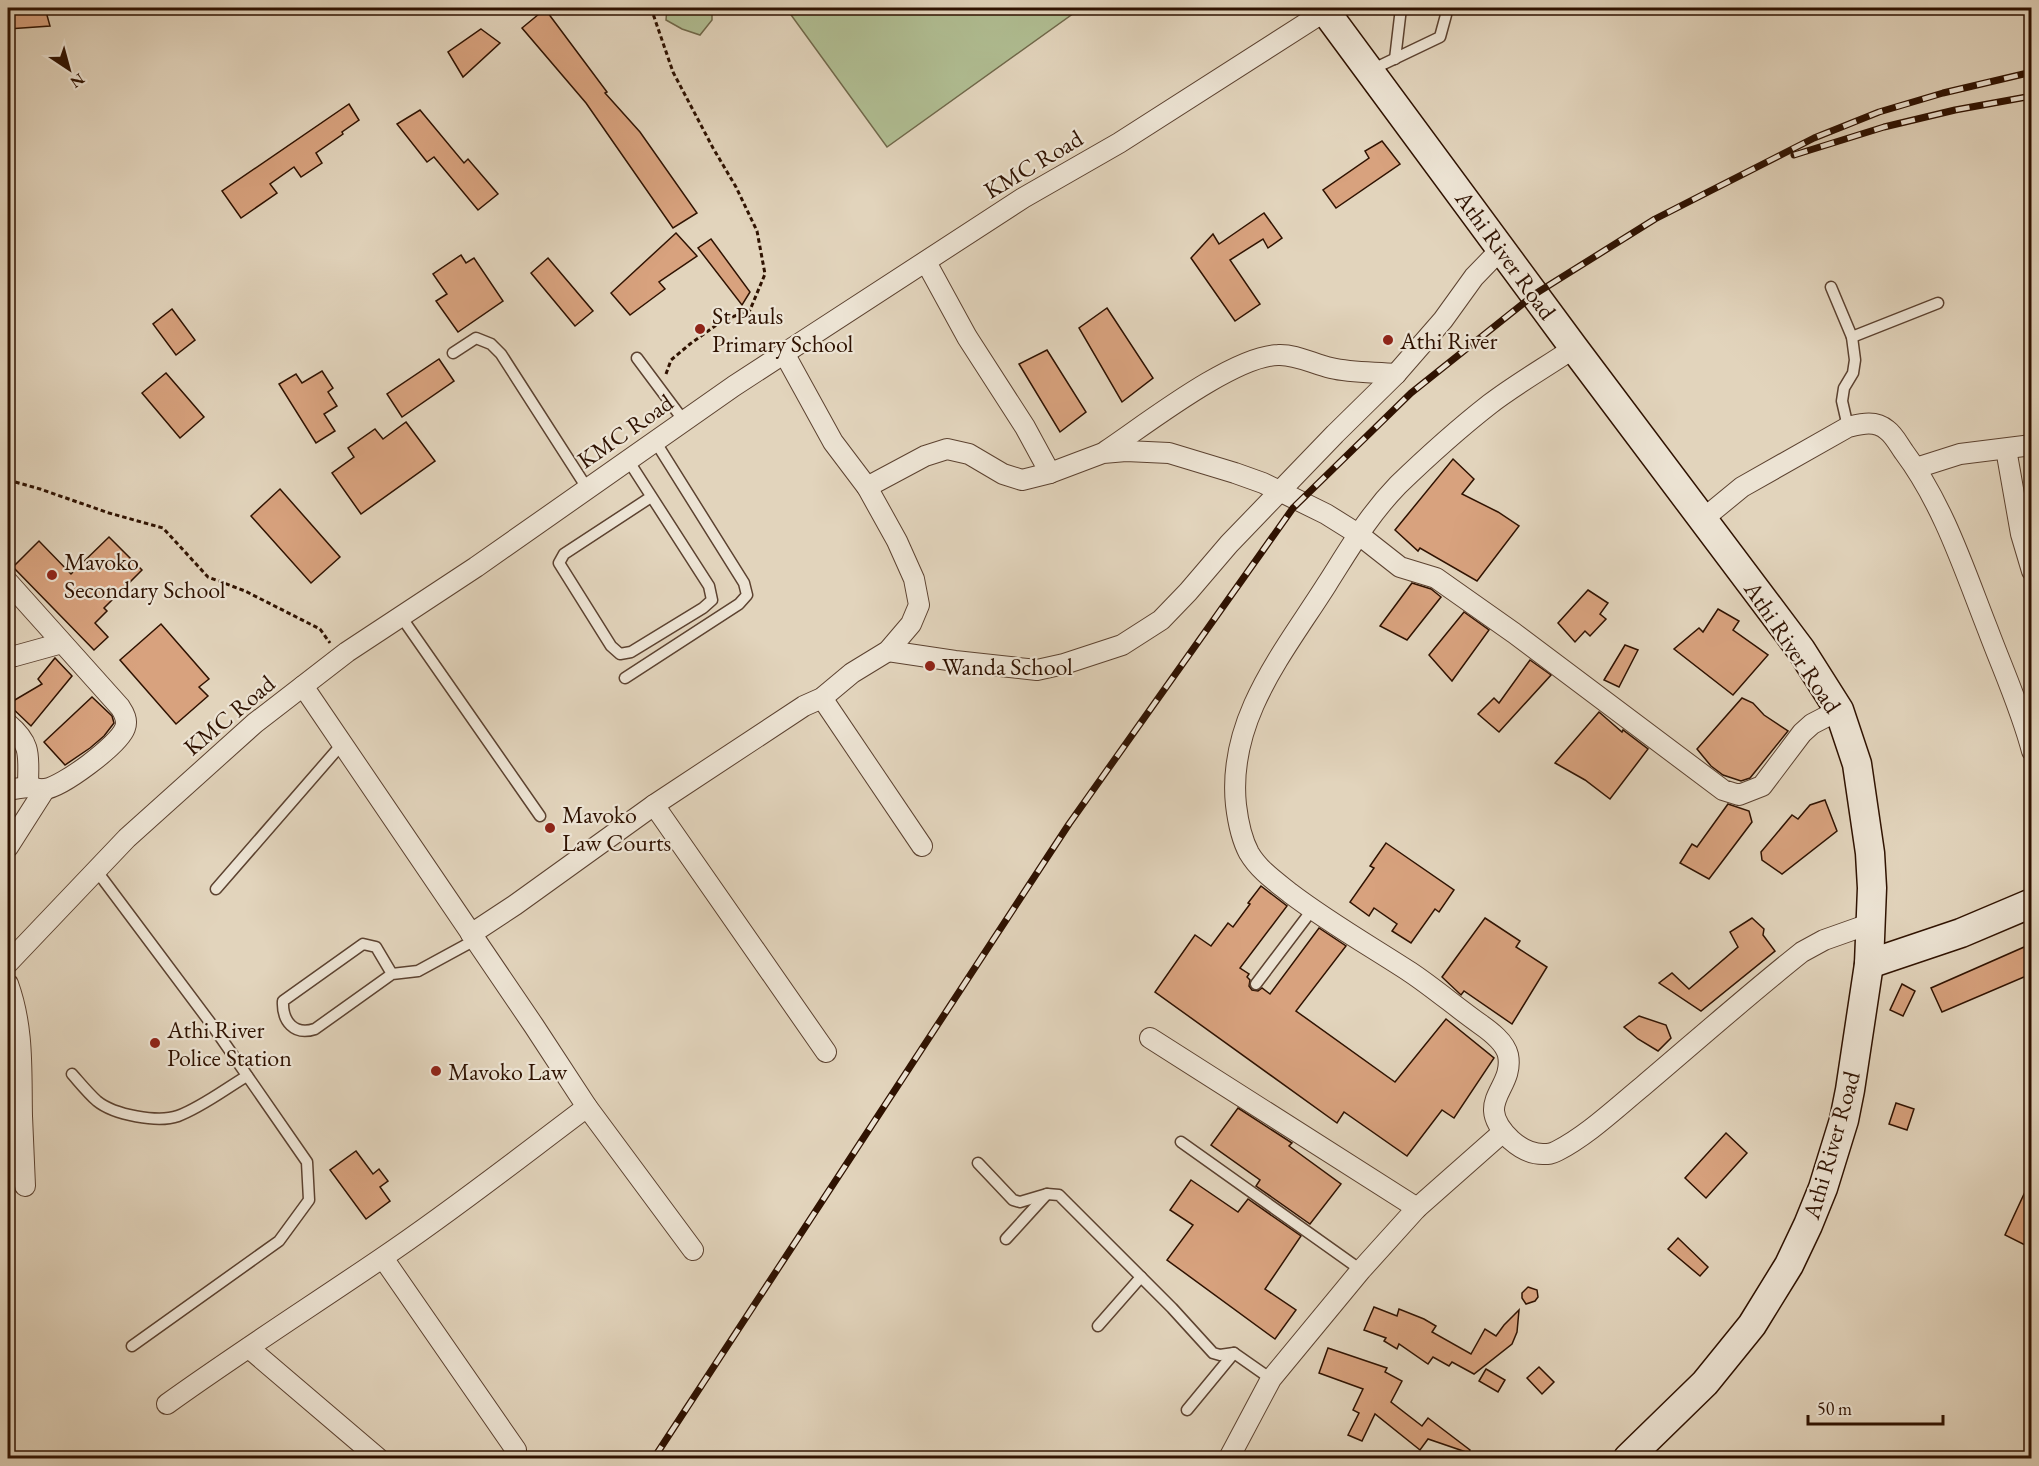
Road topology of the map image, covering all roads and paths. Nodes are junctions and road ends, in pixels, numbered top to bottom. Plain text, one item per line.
1 (651, 8) edge
2 (1326, 8) edge
3 (1401, 8) edge
4 (1443, 8) edge
5 (1382, 65) junction
6 (1501, 249) junction
7 (926, 262) junction
8 (1831, 287) dead end
9 (1938, 303) dead end
10 (1852, 337) junction
11 (1574, 348) junction
12 (453, 352) dead end
13 (784, 353) junction
14 (637, 358) dead end
15 (1395, 374) junction
16 (667, 400) junction
17 (684, 421) junction
18 (1848, 427) junction
19 (655, 441) junction
20 (2031, 445) edge
21 (2006, 449) junction
22 (1103, 453) junction
23 (628, 460) junction
24 (1916, 468) junction
25 (1050, 473) junction
26 (8, 480) edge
27 (587, 488) junction
28 (867, 488) junction
29 (1279, 491) junction
30 (651, 497) junction
31 (1703, 519) junction
32 (1358, 534) junction
33 (2031, 571) edge
34 (8, 582) edge
35 (402, 618) junction
36 (62, 643) junction
37 (888, 651) junction
38 (8, 657) edge
39 (341, 657) junction
40 (626, 678) dead end
41 (303, 686) junction
42 (822, 698) junction
43 (1839, 710) junction
44 (8, 724) edge
45 (342, 744) junction
46 (2031, 751) edge
47 (37, 788) junction
48 (8, 790) edge
49 (654, 805) junction
50 (540, 816) dead end
51 (922, 846) dead end
52 (8, 847) edge
53 (96, 870) junction
54 (216, 889) dead end
55 (2031, 903) edge
56 (1312, 909) junction
57 (1872, 923) junction
58 (473, 937) junction
59 (8, 963) edge
60 (1869, 964) junction
61 (392, 974) junction
62 (8, 984) edge
63 (1256, 984) dead end
64 (1150, 1038) dead end
65 (826, 1052) dead end
66 (72, 1074) dead end
67 (247, 1076) junction
68 (586, 1107) junction
69 (1503, 1132) junction
70 (1181, 1142) dead end
71 (978, 1163) dead end
72 (25, 1186) dead end
73 (1047, 1194) junction
74 (1417, 1208) junction
75 (1006, 1239) dead end
76 (693, 1250) dead end
77 (383, 1258) junction
78 (1361, 1270) junction
79 (1141, 1277) junction
80 (1098, 1326) dead end
81 (132, 1346) dead end
82 (249, 1348) junction
83 (1234, 1353) junction
84 (1271, 1379) junction
85 (167, 1404) dead end
86 (1187, 1410) dead end
87 (516, 1450) dead end
88 (378, 1458) edge
89 (1229, 1458) edge
90 (1628, 1458) edge

1 - 16 path
2 - 5 main road, Athi River Road
2 - 7 street, KMC Road
3 - 5 lane
4 - 5 lane
5 - 6 main road, Athi River Road
6 - 11 main road, Athi River Road
6 - 15 street
7 - 13 street, KMC Road
7 - 25 street
8 - 10 lane
9 - 10 lane
10 - 18 lane
11 - 31 main road, Athi River Road
11 - 32 street
12 - 27 lane
13 - 17 street, KMC Road
13 - 28 street
14 - 16 lane
15 - 22 street
15 - 29 street
16 - 17 lane
17 - 19 street, KMC Road
18 - 24 street
18 - 31 street
19 - 23 street, KMC Road
19 - 40 lane
20 - 21 street
21 - 24 street
21 - 33 street
22 - 25 street
22 - 29 street
23 - 27 street, KMC Road
23 - 30 lane
24 - 46 street
25 - 28 street
26 - 39 path
27 - 35 street, KMC Road
28 - 37 street
29 - 32 street
29 - 37 street
30 - 30 lane
31 - 43 main road, Athi River Road
32 - 43 street
32 - 56 street
34 - 36 street
35 - 39 street, KMC Road
35 - 50 lane
36 - 38 street
36 - 47 street
37 - 42 street
39 - 41 street, KMC Road
41 - 45 street
41 - 53 street, KMC Road
42 - 49 street
42 - 51 street
43 - 57 main road, Athi River Road
44 - 47 street
45 - 54 lane
45 - 58 street
47 - 48 street
47 - 52 street
49 - 58 street
49 - 65 street
53 - 59 street, KMC Road
53 - 67 lane
55 - 60 main road
56 - 63 lane
56 - 69 street
57 - 60 main road, Athi River Road
57 - 69 street
58 - 61 lane
58 - 68 street
60 - 90 main road, Athi River Road
61 - 61 lane
62 - 72 street
64 - 74 street
66 - 67 lane
67 - 81 lane
68 - 76 street
68 - 77 street
69 - 74 street
70 - 78 lane
71 - 73 lane
73 - 75 lane
73 - 79 lane
74 - 78 street
77 - 82 street
77 - 87 street
78 - 84 street
79 - 80 lane
79 - 83 lane
82 - 85 street
82 - 88 street
83 - 84 lane
83 - 86 lane
84 - 89 street

